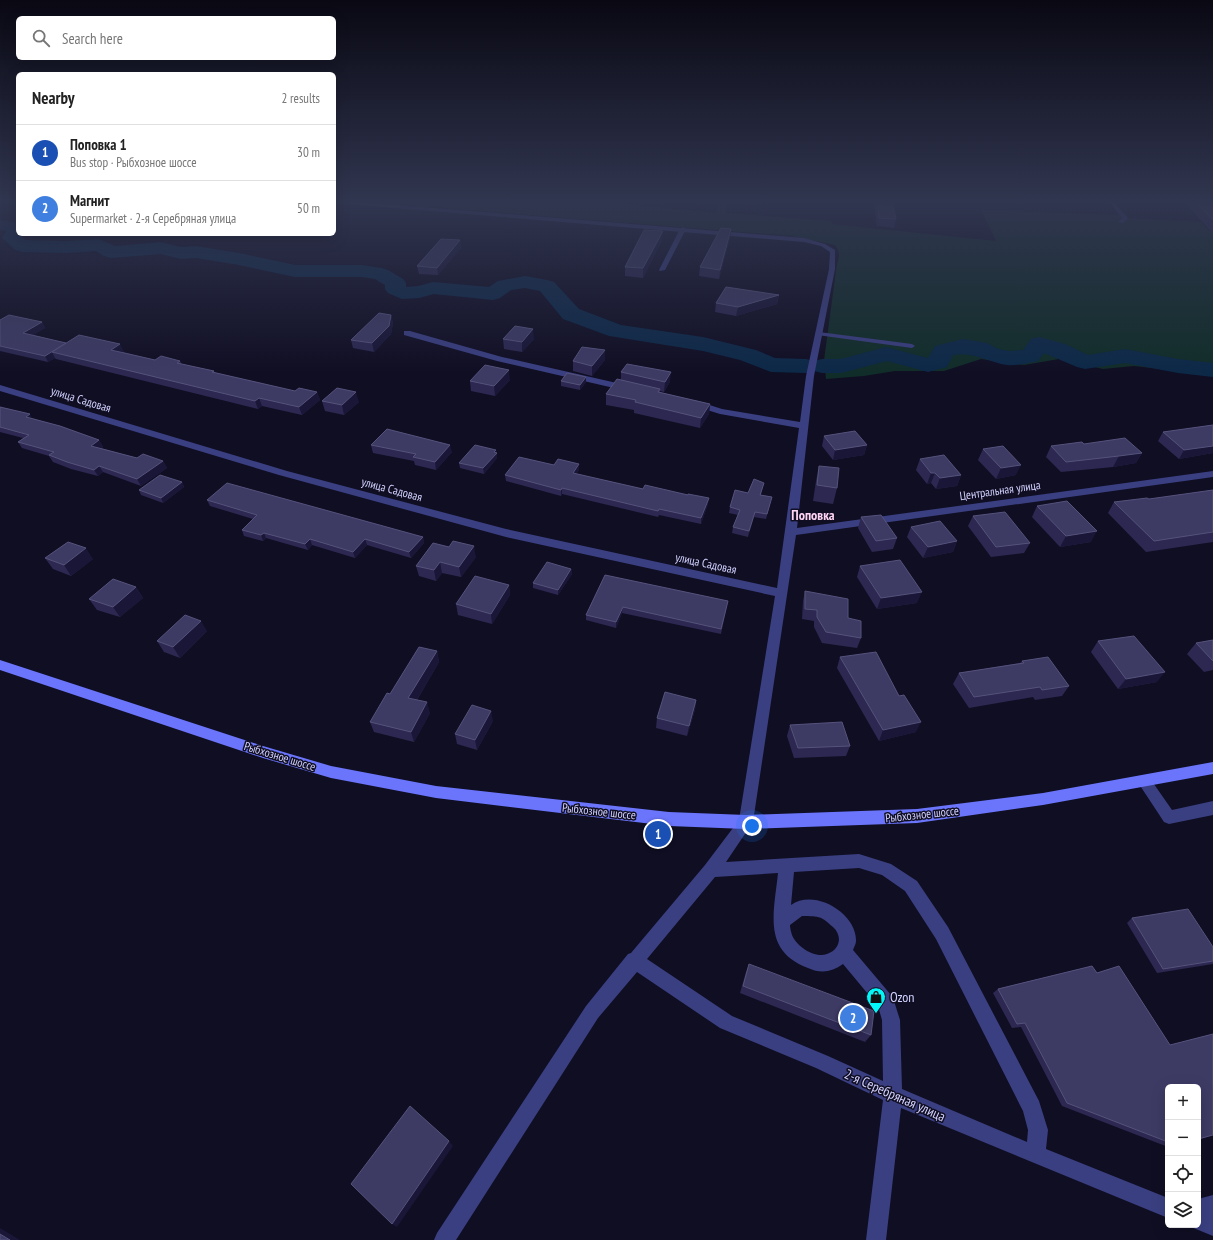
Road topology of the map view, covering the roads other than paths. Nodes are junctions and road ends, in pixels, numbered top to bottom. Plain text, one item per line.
1 (668, 258) edge
2 (833, 258) edge
3 (662, 270) dead end
4 (407, 333) dead end
5 (818, 334) junction
6 (912, 346) dead end
7 (0, 388) edge
8 (635, 390) edge
9 (686, 402) edge
10 (804, 426) junction
11 (1213, 474) edge
12 (791, 532) junction
13 (782, 593) junction
14 (0, 664) edge
15 (1213, 768) edge
16 (1144, 781) junction
17 (1213, 808) edge
18 (746, 822) junction
19 (787, 866) junction
20 (711, 870) junction
21 (781, 922) junction
22 (844, 952) junction
23 (634, 960) junction
24 (893, 1095) junction
25 (1036, 1155) junction
26 (1213, 1205) edge
27 (1165, 1207) edge
28 (1201, 1208) edge
29 (1201, 1221) edge
30 (1213, 1226) edge
31 (444, 1240) edge
32 (876, 1240) edge

1 - 3 lane
2 - 5 street
4 - 8 street
5 - 6 lane
5 - 10 street
7 - 13 street, улица Садовая
9 - 10 street
10 - 12 street
11 - 12 street, Центральная улица
12 - 13 street
13 - 18 street
14 - 18 street, Рыбхозное шоссе
15 - 16 street, Рыбхозное шоссе
16 - 17 street
16 - 18 street, Рыбхозное шоссе
18 - 20 street
19 - 20 street
19 - 21 street
19 - 25 street
20 - 23 street
21 - 22 street
21 - 22 street
22 - 24 street
23 - 24 street, 2-я Серебряная улица
23 - 31 street
24 - 25 street, 2-я Серебряная улица
24 - 32 street
25 - 27 street, 2-я Серебряная улица
26 - 28 street
29 - 30 street

